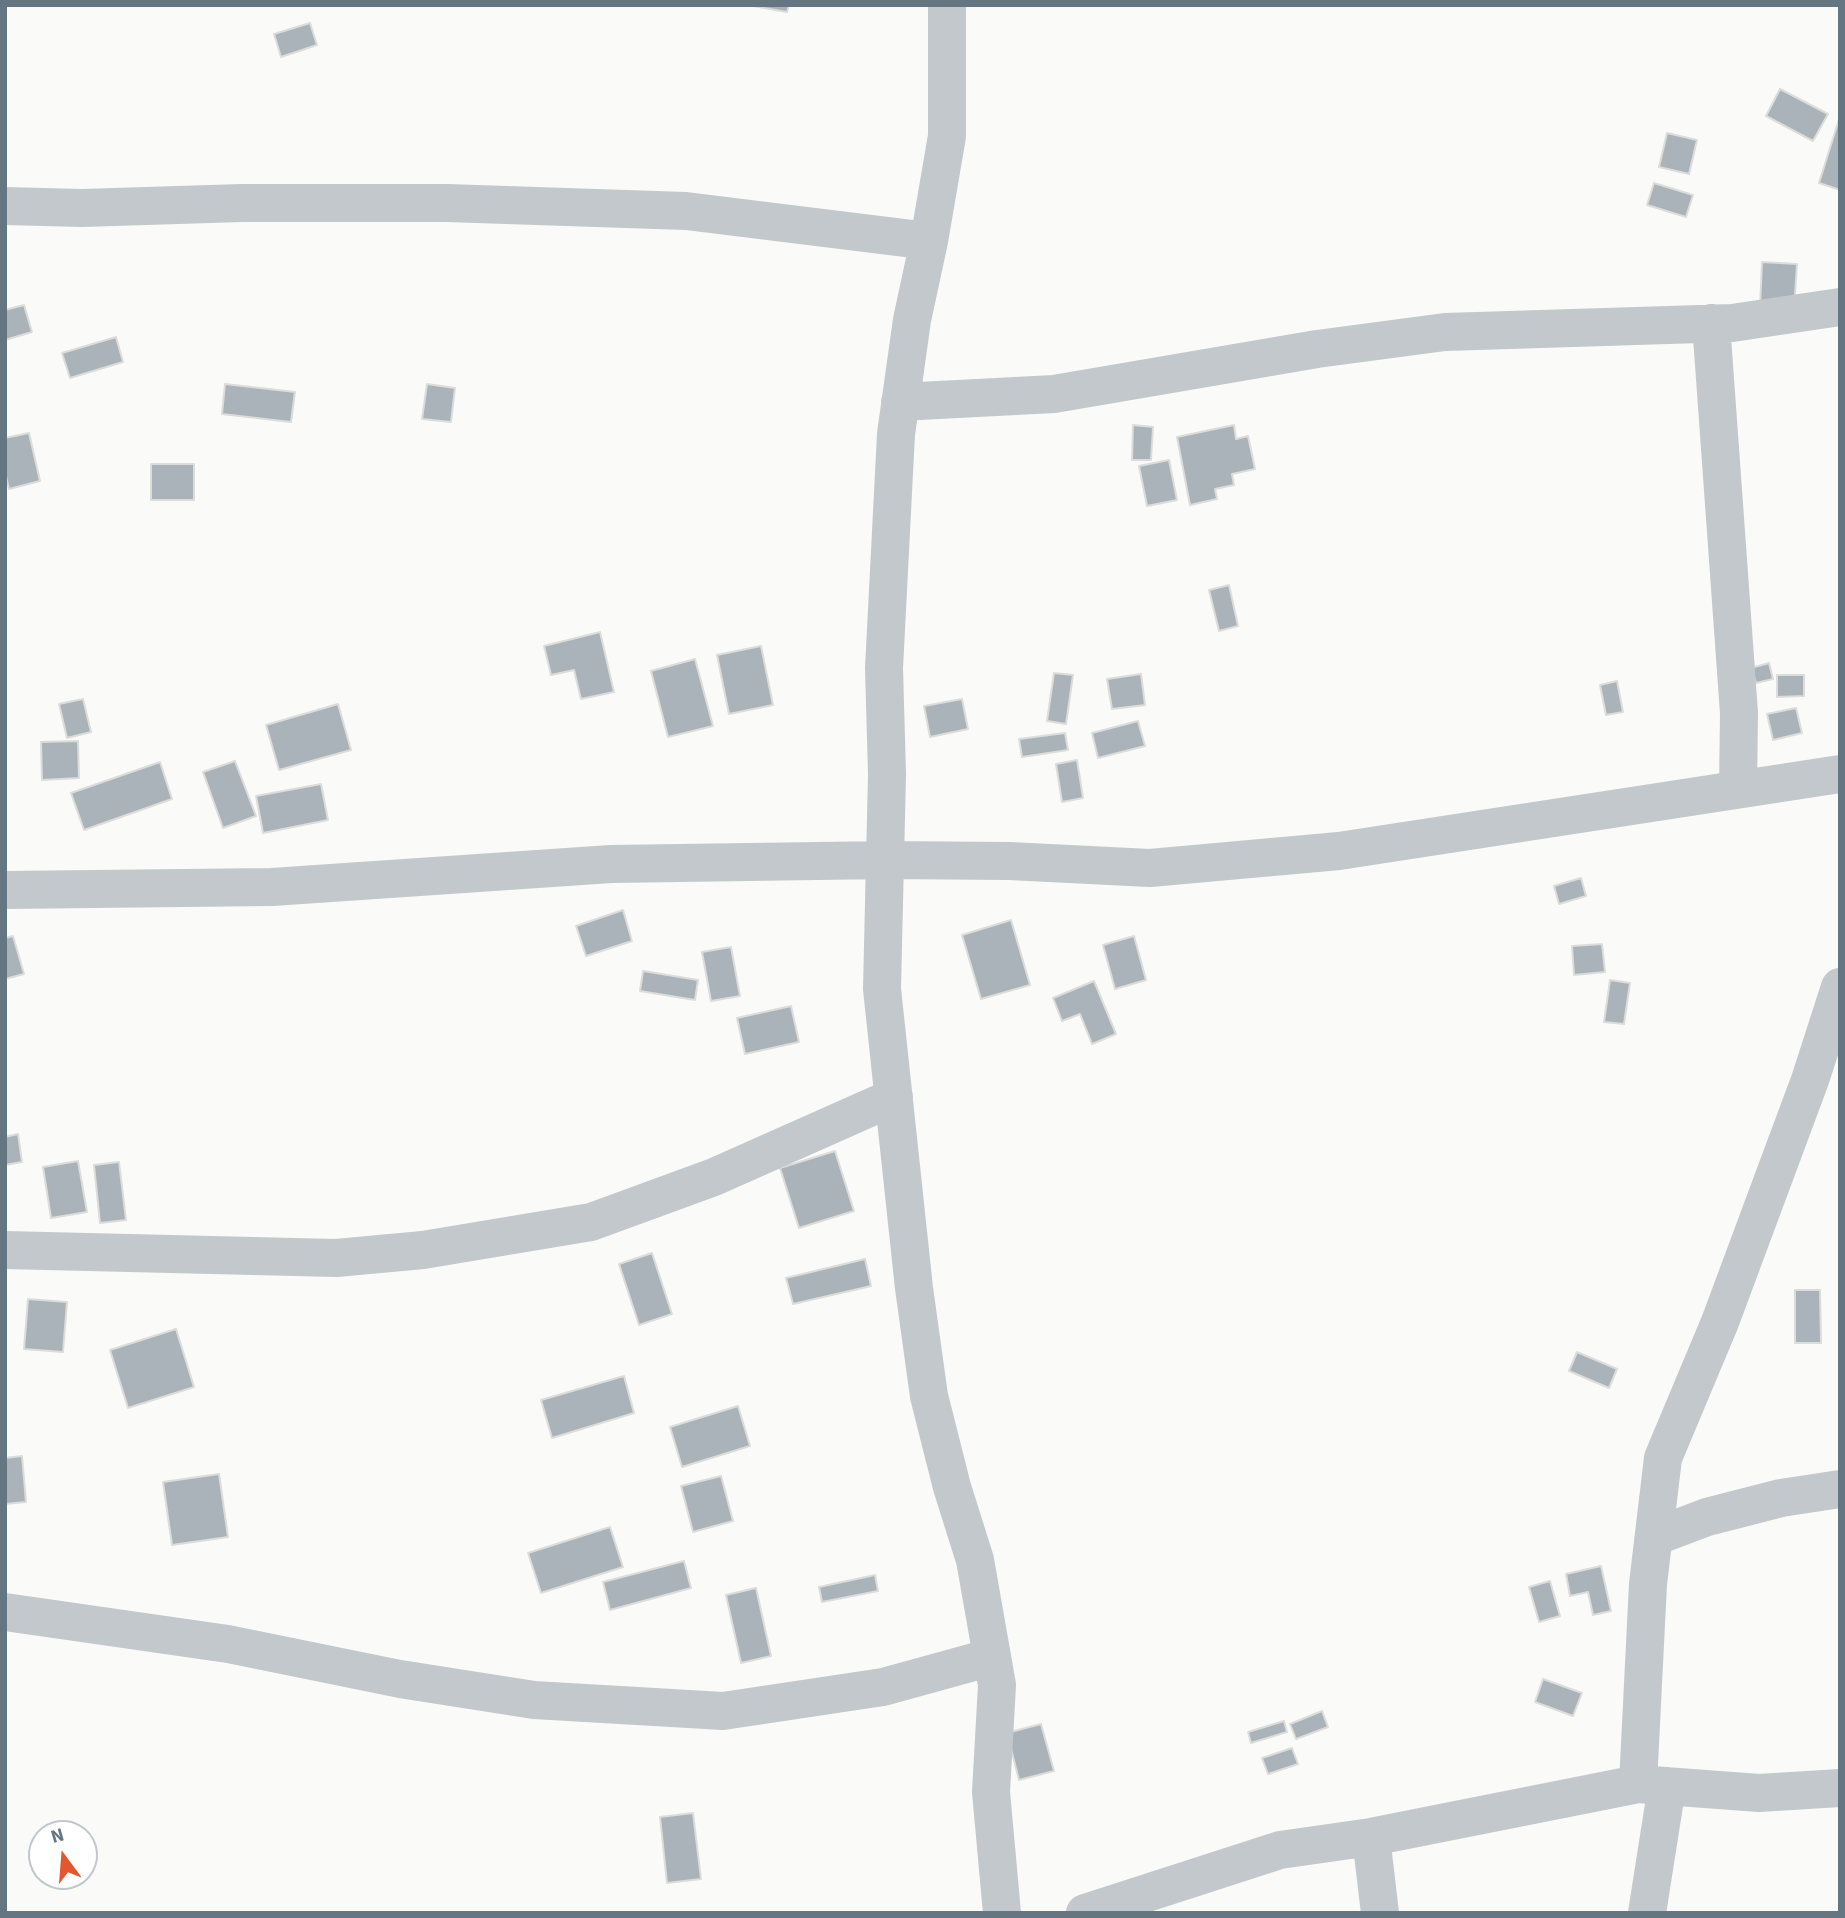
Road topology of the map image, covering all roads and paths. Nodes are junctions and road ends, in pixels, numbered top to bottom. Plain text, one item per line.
1 (947, 5) edge
2 (5, 206) edge
3 (929, 241) junction
4 (1840, 307) edge
5 (1711, 323) junction
6 (900, 402) junction
7 (1840, 774) edge
8 (1738, 789) junction
9 (886, 860) junction
10 (5, 890) edge
11 (1840, 987) edge
12 (894, 1097) junction
13 (5, 1250) edge
14 (1840, 1489) edge
15 (1654, 1537) junction
16 (5, 1612) edge
17 (992, 1657) junction
18 (1653, 1785) junction
19 (1840, 1788) edge
20 (1371, 1837) junction
21 (1002, 1913) edge
22 (1085, 1913) edge
23 (1380, 1913) edge
24 (1647, 1913) edge

1 - 3 street
2 - 3 street
3 - 6 street
4 - 5 street
5 - 6 street
5 - 8 street
6 - 9 street
7 - 8 street
8 - 9 street
9 - 10 street
9 - 12 street
11 - 15 street
12 - 13 street
12 - 17 street
14 - 15 street
15 - 18 street
16 - 17 street
17 - 21 street
18 - 19 street
18 - 20 street
18 - 24 street
20 - 22 street
20 - 23 street

